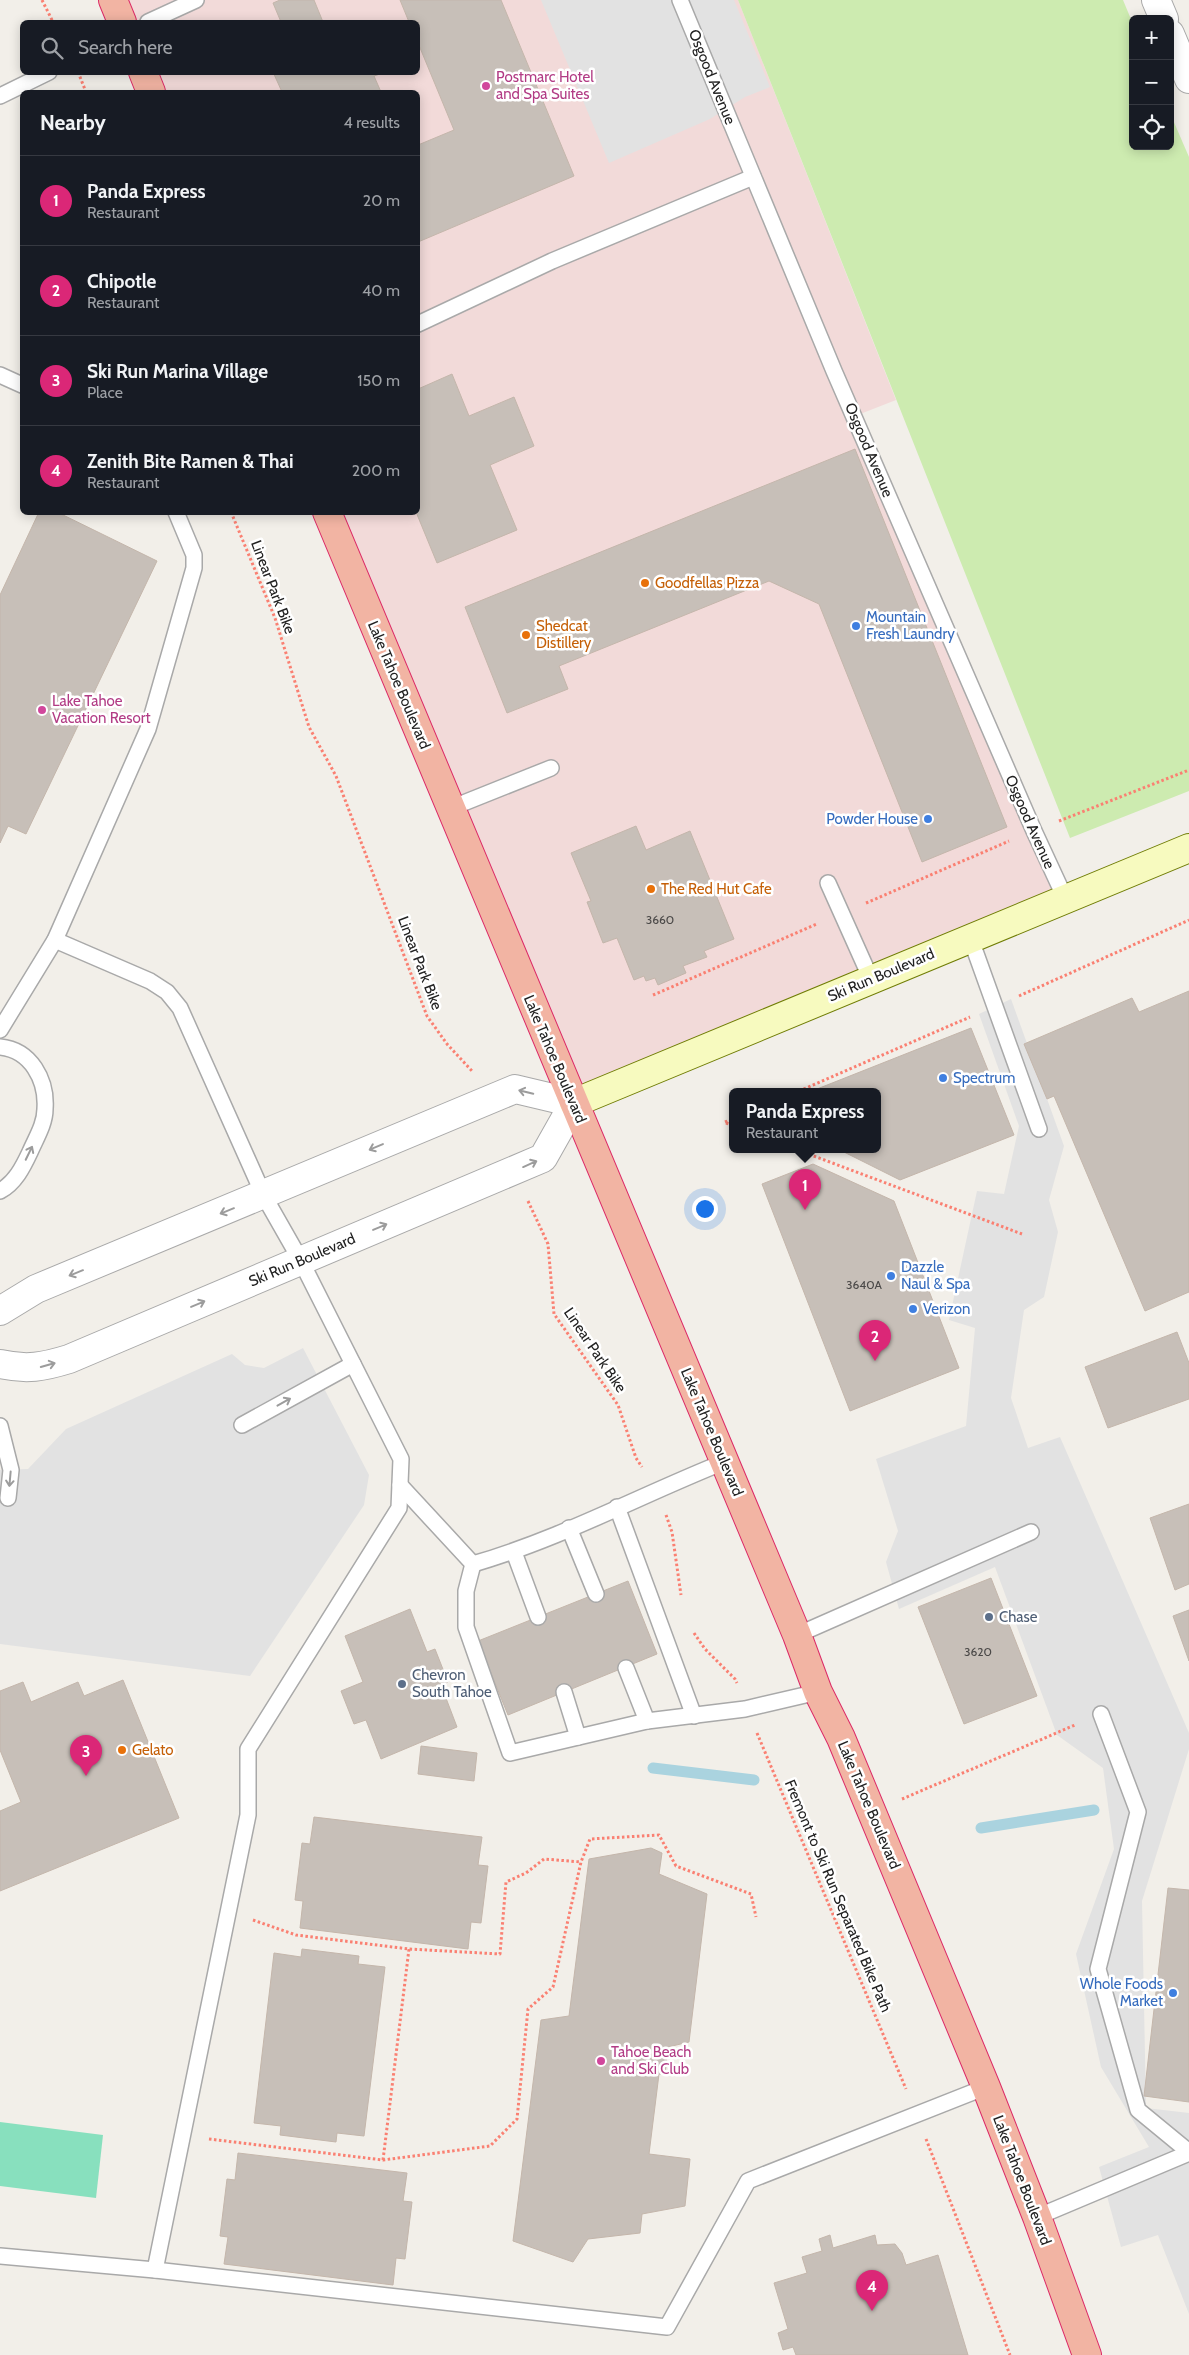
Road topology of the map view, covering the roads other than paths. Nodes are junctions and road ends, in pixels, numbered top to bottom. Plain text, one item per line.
1 (113, 0) edge
2 (196, 0) edge
3 (680, 0) edge
4 (1156, 0) edge
5 (1162, 15) edge
6 (121, 20) edge
7 (152, 20) edge
8 (1174, 43) edge
9 (43, 75) edge
10 (144, 75) edge
11 (1189, 78) edge
12 (151, 90) edge
13 (0, 96) edge
14 (753, 178) junction
15 (420, 323) edge
16 (0, 375) edge
17 (20, 385) edge
18 (177, 515) edge
19 (328, 515) edge
20 (551, 768) dead end
21 (451, 808) junction
22 (1189, 848) edge
23 (828, 883) dead end
24 (1065, 898) junction
25 (970, 937) junction
26 (55, 940) junction
27 (871, 979) junction
28 (0, 1030) edge
29 (0, 1047) edge
30 (574, 1103) junction
31 (1039, 1129) dead end
32 (0, 1191) edge
33 (264, 1196) junction
34 (301, 1261) junction
35 (0, 1311) edge
36 (0, 1364) edge
37 (353, 1364) junction
38 (242, 1425) dead end
39 (0, 1426) edge
40 (724, 1462) junction
41 (400, 1485) junction
42 (8, 1498) dead end
43 (617, 1507) junction
44 (569, 1528) junction
45 (1031, 1532) dead end
46 (514, 1552) junction
47 (474, 1564) junction
48 (596, 1594) dead end
49 (538, 1617) dead end
50 (797, 1634) junction
51 (626, 1668) dead end
52 (564, 1692) dead end
53 (818, 1692) junction
54 (1101, 1714) road end
55 (694, 1716) junction
56 (647, 1722) junction
57 (578, 1737) junction
58 (986, 2087) junction
59 (1189, 2153) edge
60 (1037, 2217) junction
61 (0, 2256) edge
62 (156, 2270) junction
63 (1087, 2355) edge

1 - 6 highway
2 - 7 lane
3 - 14 lane, Osgood Avenue
4 - 5 street
8 - 11 street
9 - 13 lane
10 - 12 highway
14 - 15 lane
14 - 24 lane, Osgood Avenue
16 - 17 lane
18 - 26 lane
19 - 21 highway, Lake Tahoe Boulevard
20 - 21 lane
21 - 30 highway, Lake Tahoe Boulevard
22 - 24 main road, Ski Run Boulevard
23 - 27 lane
24 - 25 main road, Ski Run Boulevard
25 - 27 main road, Ski Run Boulevard
25 - 31 lane
26 - 28 lane
26 - 33 lane
27 - 30 main road, Ski Run Boulevard
32 -> 29 lane
30 -> 33 street
34 -> 30 street, Ski Run Boulevard
30 - 40 highway, Lake Tahoe Boulevard
33 - 34 lane
33 -> 35 street
36 -> 34 street, Ski Run Boulevard
34 - 37 lane
38 -> 37 lane
37 - 41 lane
39 -> 42 lane
40 - 43 lane
40 - 50 highway, Lake Tahoe Boulevard
41 - 47 lane
41 - 62 lane
43 - 44 lane
43 - 55 lane
44 - 46 lane
44 - 48 lane
45 - 50 lane
46 - 47 lane
46 - 49 lane
47 - 57 lane
50 - 53 highway, Lake Tahoe Boulevard
51 - 56 lane
52 - 57 lane
53 - 55 lane
53 - 58 highway, Lake Tahoe Boulevard
54 - 59 lane
55 - 56 lane
56 - 57 lane
58 - 60 highway, Lake Tahoe Boulevard
58 - 62 lane
59 - 60 lane
60 - 63 highway, Lake Tahoe Boulevard
61 - 62 lane

